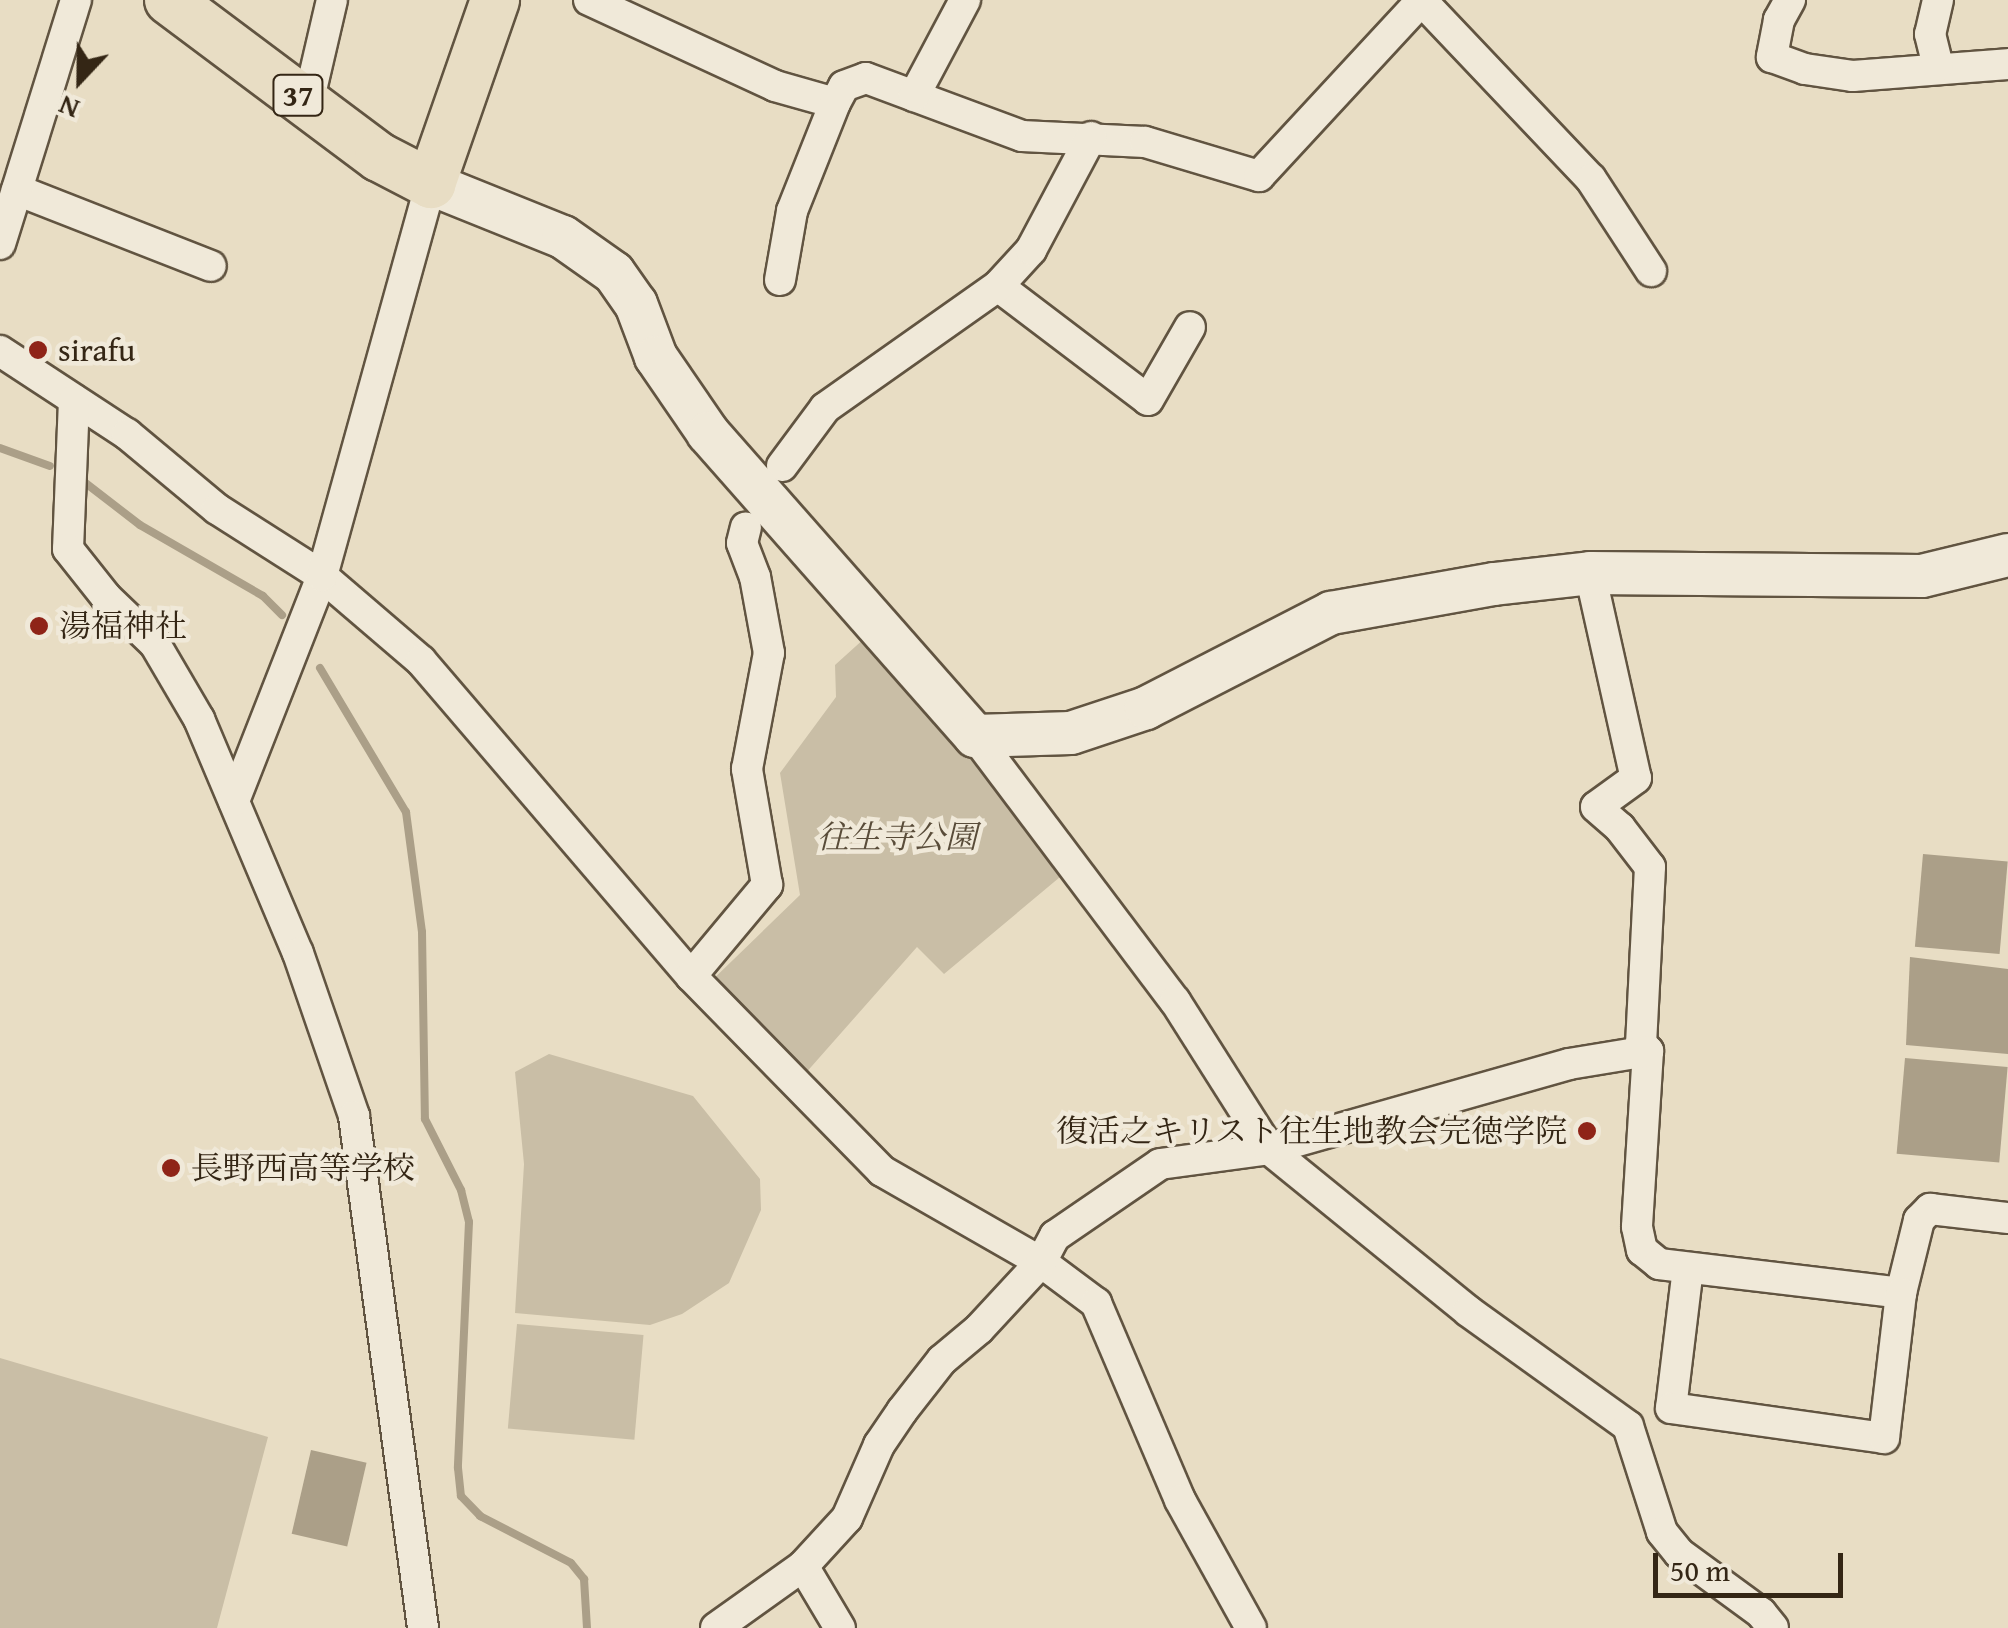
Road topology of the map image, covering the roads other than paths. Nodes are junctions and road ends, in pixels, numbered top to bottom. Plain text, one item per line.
1 (76, 0) edge
2 (170, 0) edge
3 (332, 0) edge
4 (494, 0) edge
5 (589, 0) edge
6 (965, 0) edge
7 (1422, 0) edge
8 (1790, 0) edge
9 (1938, 0) edge
10 (2008, 64) edge
11 (1938, 66) junction
12 (914, 96) junction
13 (308, 103) junction
14 (835, 103) junction
15 (1090, 136) junction
16 (431, 184) junction
17 (17, 190) junction
18 (0, 244) edge
19 (211, 266) dead end
20 (1651, 270) dead end
21 (780, 280) dead end
22 (998, 286) junction
23 (1190, 327) dead end
24 (0, 351) edge
25 (74, 400) junction
26 (782, 466) dead end
27 (746, 528) dead end
28 (2008, 556) edge
29 (1590, 573) junction
30 (322, 576) junction
31 (975, 736) junction
32 (234, 801) junction
33 (692, 976) junction
34 (1648, 1050) junction
35 (1269, 1149) junction
36 (2008, 1218) edge
37 (1041, 1262) junction
38 (1688, 1268) junction
39 (1902, 1293) junction
40 (803, 1566) junction
41 (423, 1628) edge
42 (716, 1628) edge
43 (840, 1628) edge
44 (1251, 1628) edge
45 (1773, 1628) edge

1 - 17 street
2 - 13 main road, 37
3 - 13 street
4 - 16 main road
5 - 14 street
6 - 12 street
7 - 15 street
7 - 20 street
8 - 11 street
9 - 11 street
10 - 11 street
12 - 14 street
12 - 15 street
13 - 16 main road, 37
14 - 21 street
15 - 22 street
16 - 30 street
16 - 31 street
17 - 18 street
17 - 19 street
22 - 23 street
22 - 26 street
24 - 25 street
25 - 30 street
25 - 32 street
27 - 33 street
28 - 29 street
29 - 31 street
29 - 34 street
30 - 32 street
30 - 33 street
31 - 35 street
32 - 41 street
33 - 37 street
34 - 35 street
34 - 38 street
35 - 37 street
35 - 45 street
36 - 39 street
37 - 40 street
37 - 44 street
38 - 39 street
38 - 39 street
40 - 42 street
40 - 43 street

